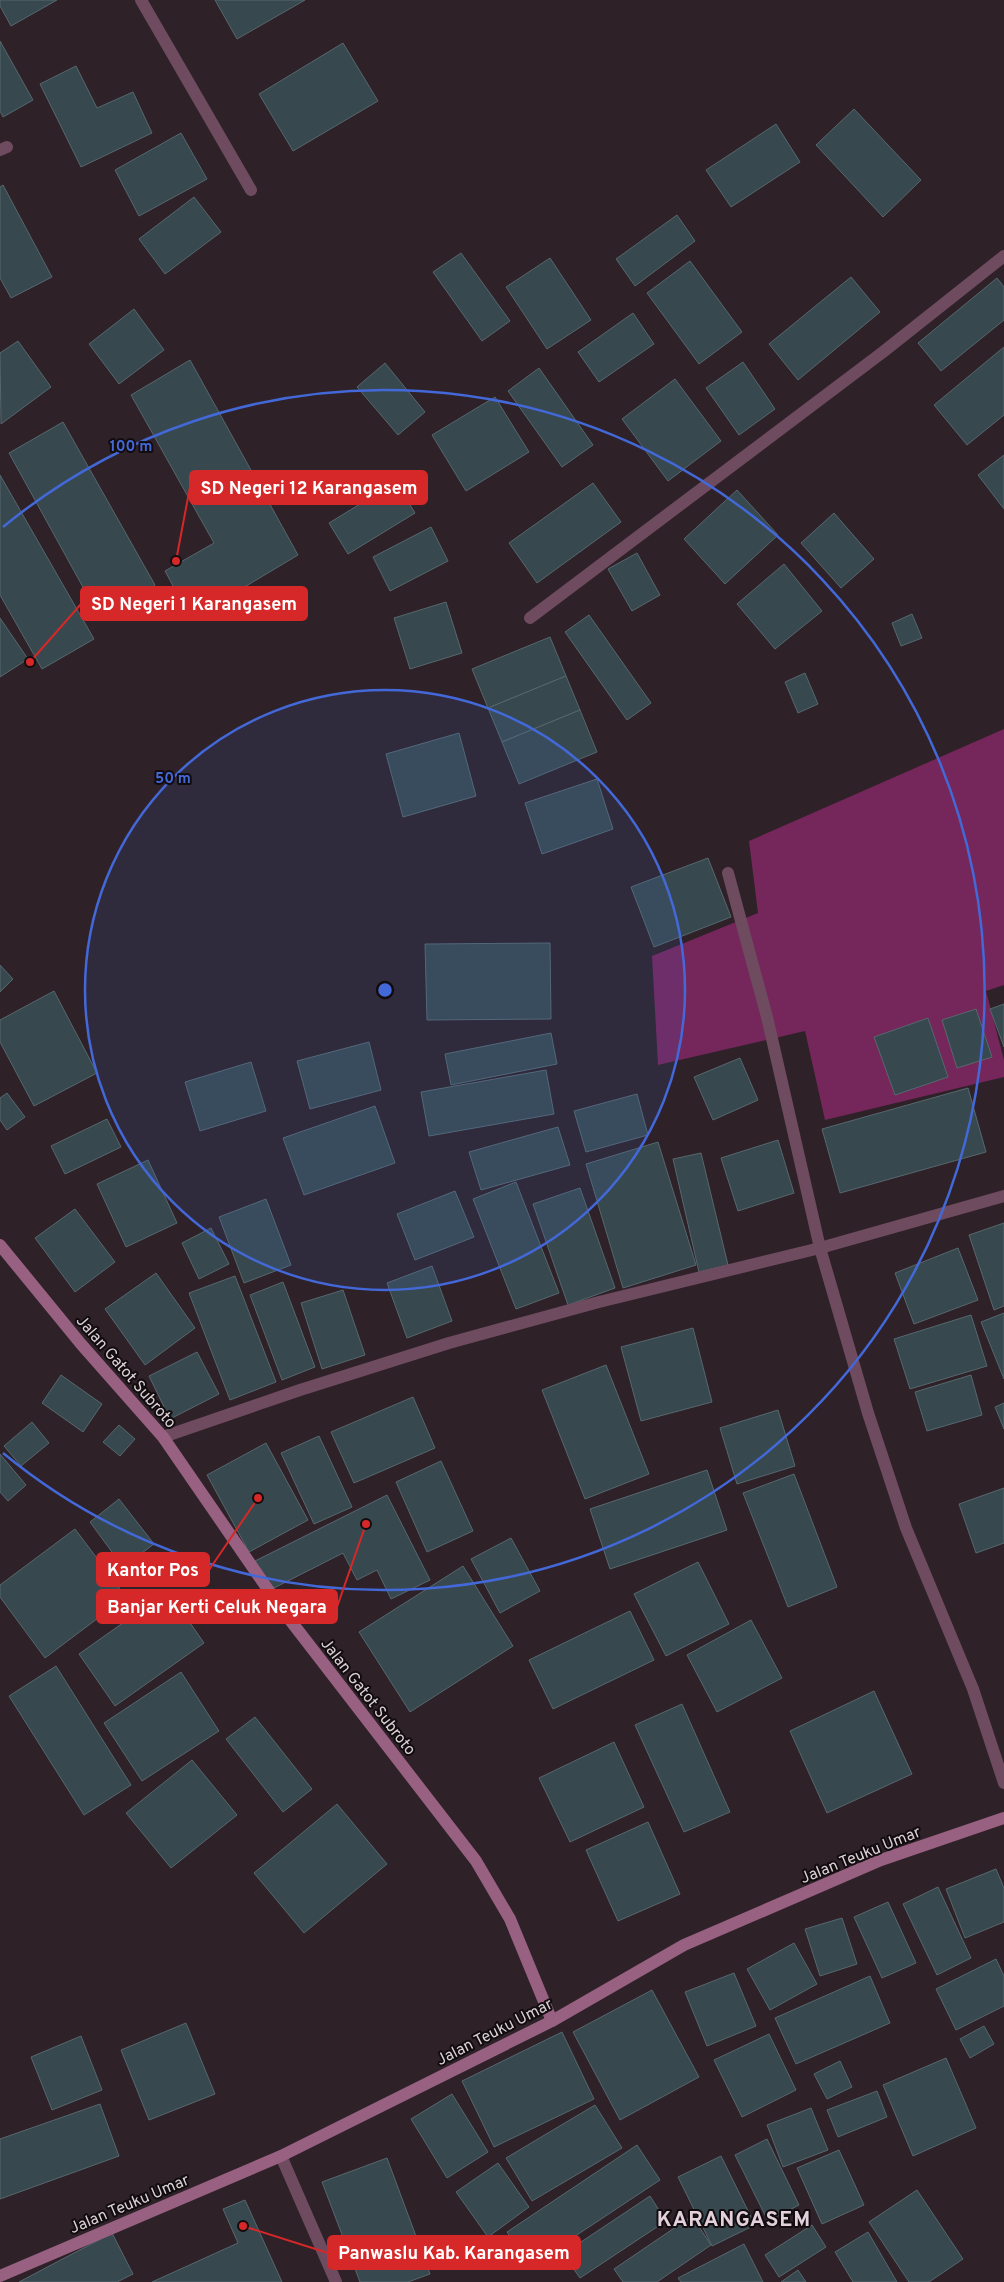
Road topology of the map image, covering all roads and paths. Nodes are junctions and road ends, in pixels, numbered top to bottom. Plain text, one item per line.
1 (141, 0) edge
2 (251, 190) dead end
3 (1004, 256) edge
4 (530, 618) dead end
5 (728, 872) dead end
6 (1004, 1196) edge
7 (0, 1245) edge
8 (820, 1248) junction
9 (163, 1437) junction
10 (1004, 1783) edge
11 (1004, 1818) edge
12 (552, 2021) junction
13 (281, 2156) junction
14 (0, 2276) edge
15 (336, 2282) edge

1 - 2 street
3 - 4 street
5 - 8 street
6 - 8 street
7 - 9 street, Jalan Gatot Subroto
8 - 9 street
8 - 10 street
9 - 12 street, Jalan Gatot Subroto
11 - 12 street, Jalan Teuku Umar
12 - 13 street, Jalan Teuku Umar
13 - 14 street, Jalan Teuku Umar
13 - 15 street

